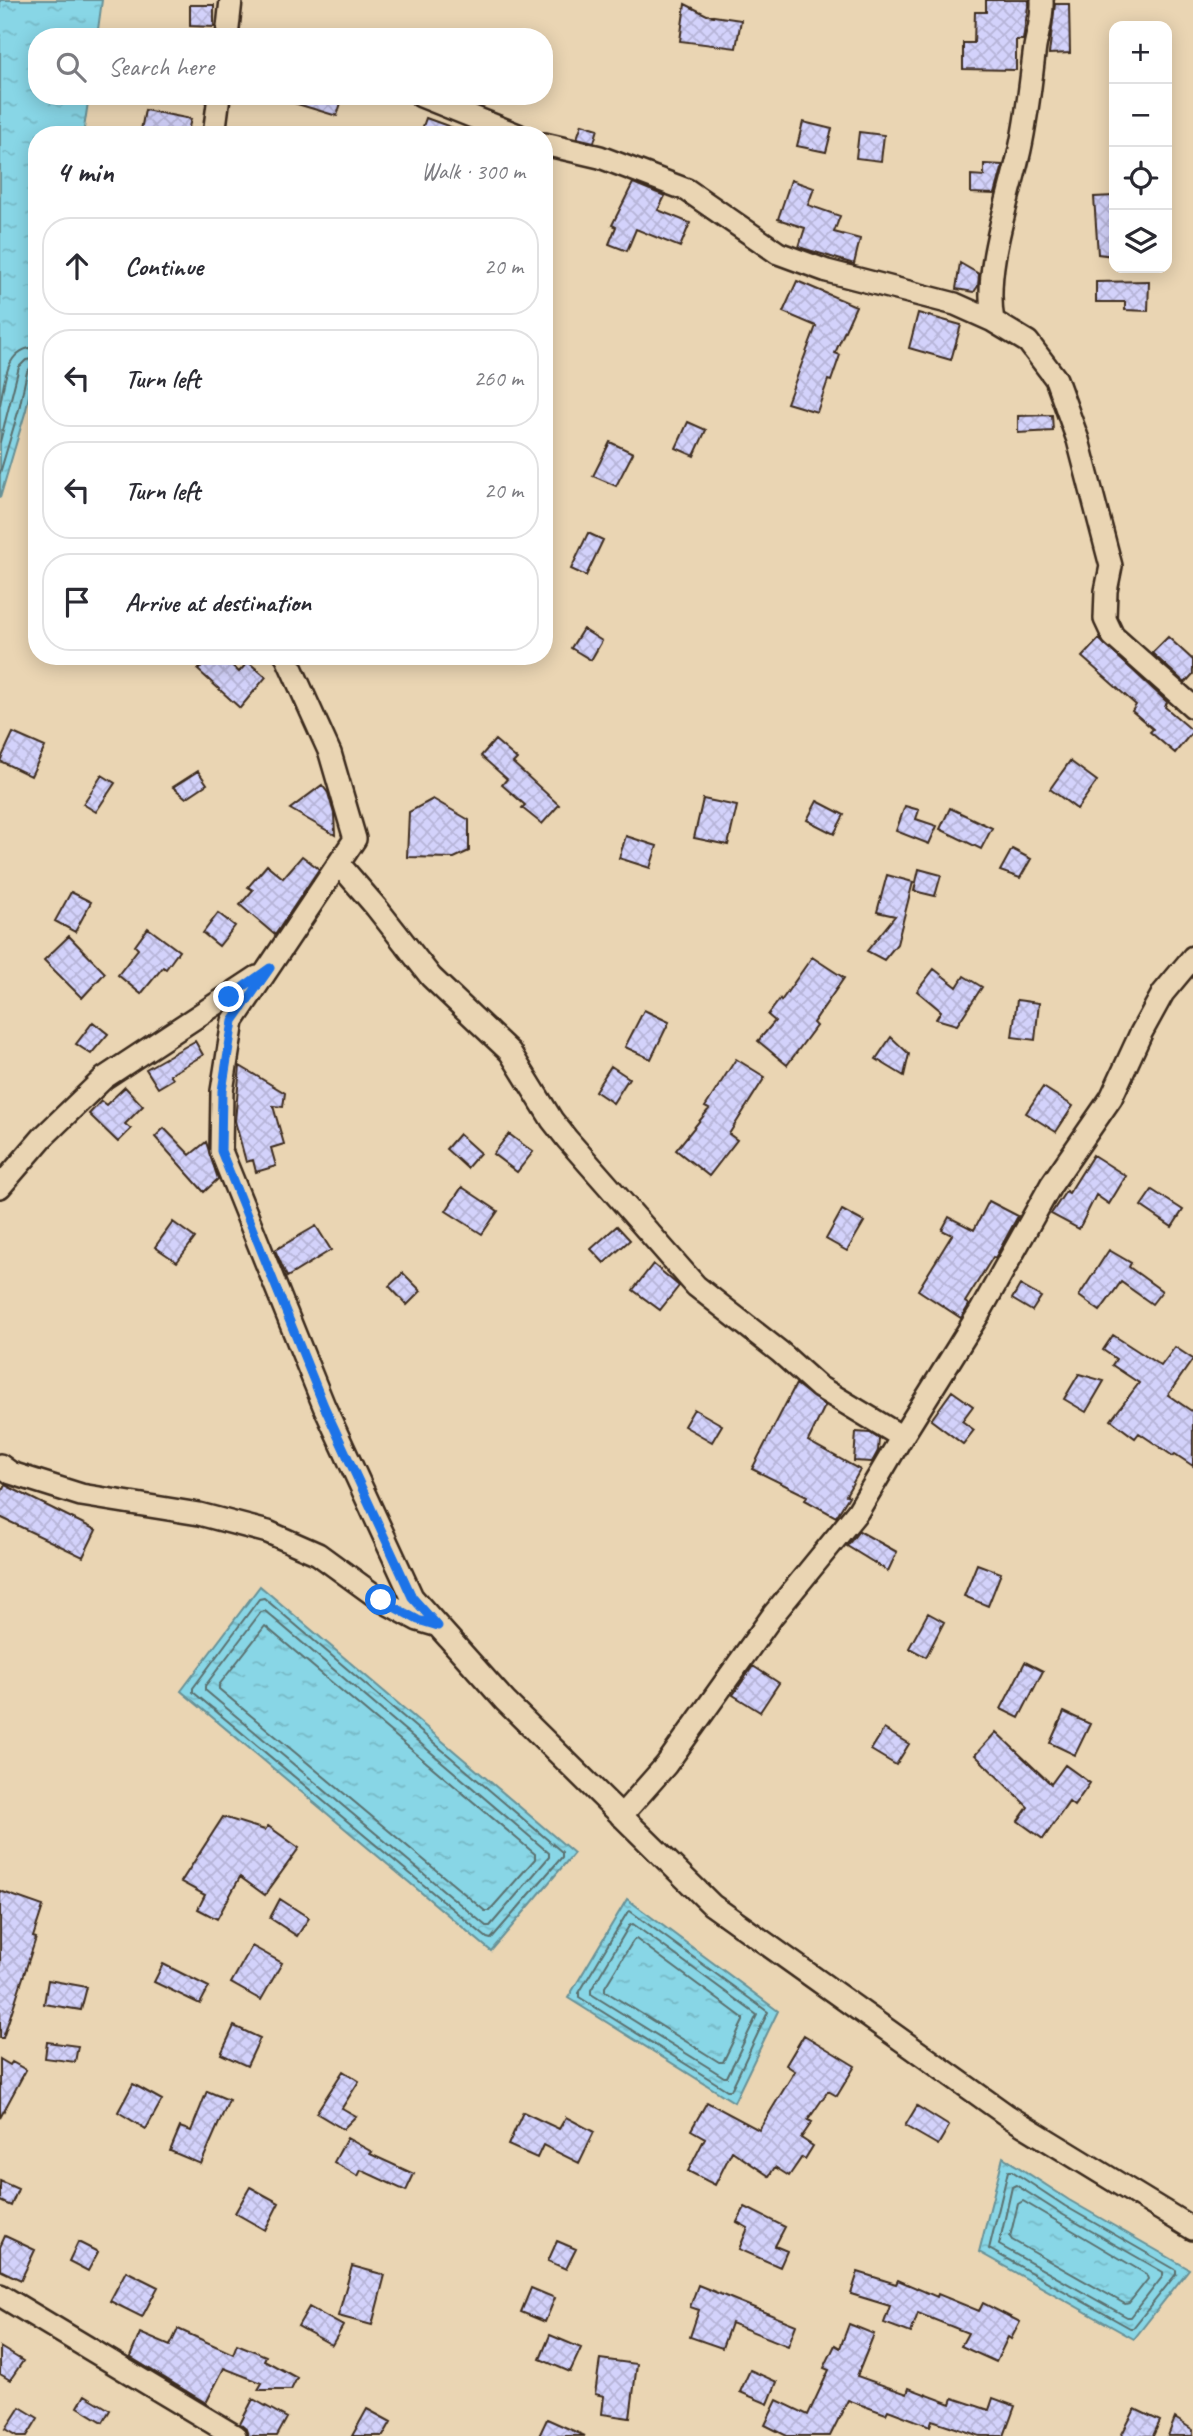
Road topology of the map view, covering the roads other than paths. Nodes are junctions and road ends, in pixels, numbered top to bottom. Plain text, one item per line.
1 (231, 0) edge
2 (1042, 0) edge
3 (228, 28) edge
4 (218, 105) edge
5 (443, 105) edge
6 (215, 126) edge
7 (496, 126) edge
8 (553, 146) edge
9 (993, 321) junction
10 (290, 665) edge
11 (1193, 707) edge
12 (339, 864) junction
13 (1193, 957) edge
14 (270, 968) junction
15 (0, 1187) edge
16 (902, 1437) junction
17 (0, 1465) edge
18 (438, 1626) junction
19 (621, 1816) junction
20 (1193, 2228) edge
21 (0, 2295) edge
22 (235, 2436) edge

1 - 3 street
2 - 9 street
4 - 6 street
5 - 7 street
8 - 9 street
9 - 11 street
10 - 12 street
12 - 14 street
12 - 16 street
13 - 16 street
14 - 15 street
14 - 18 street
16 - 19 street
17 - 18 street
18 - 19 street
19 - 20 street
21 - 22 street

